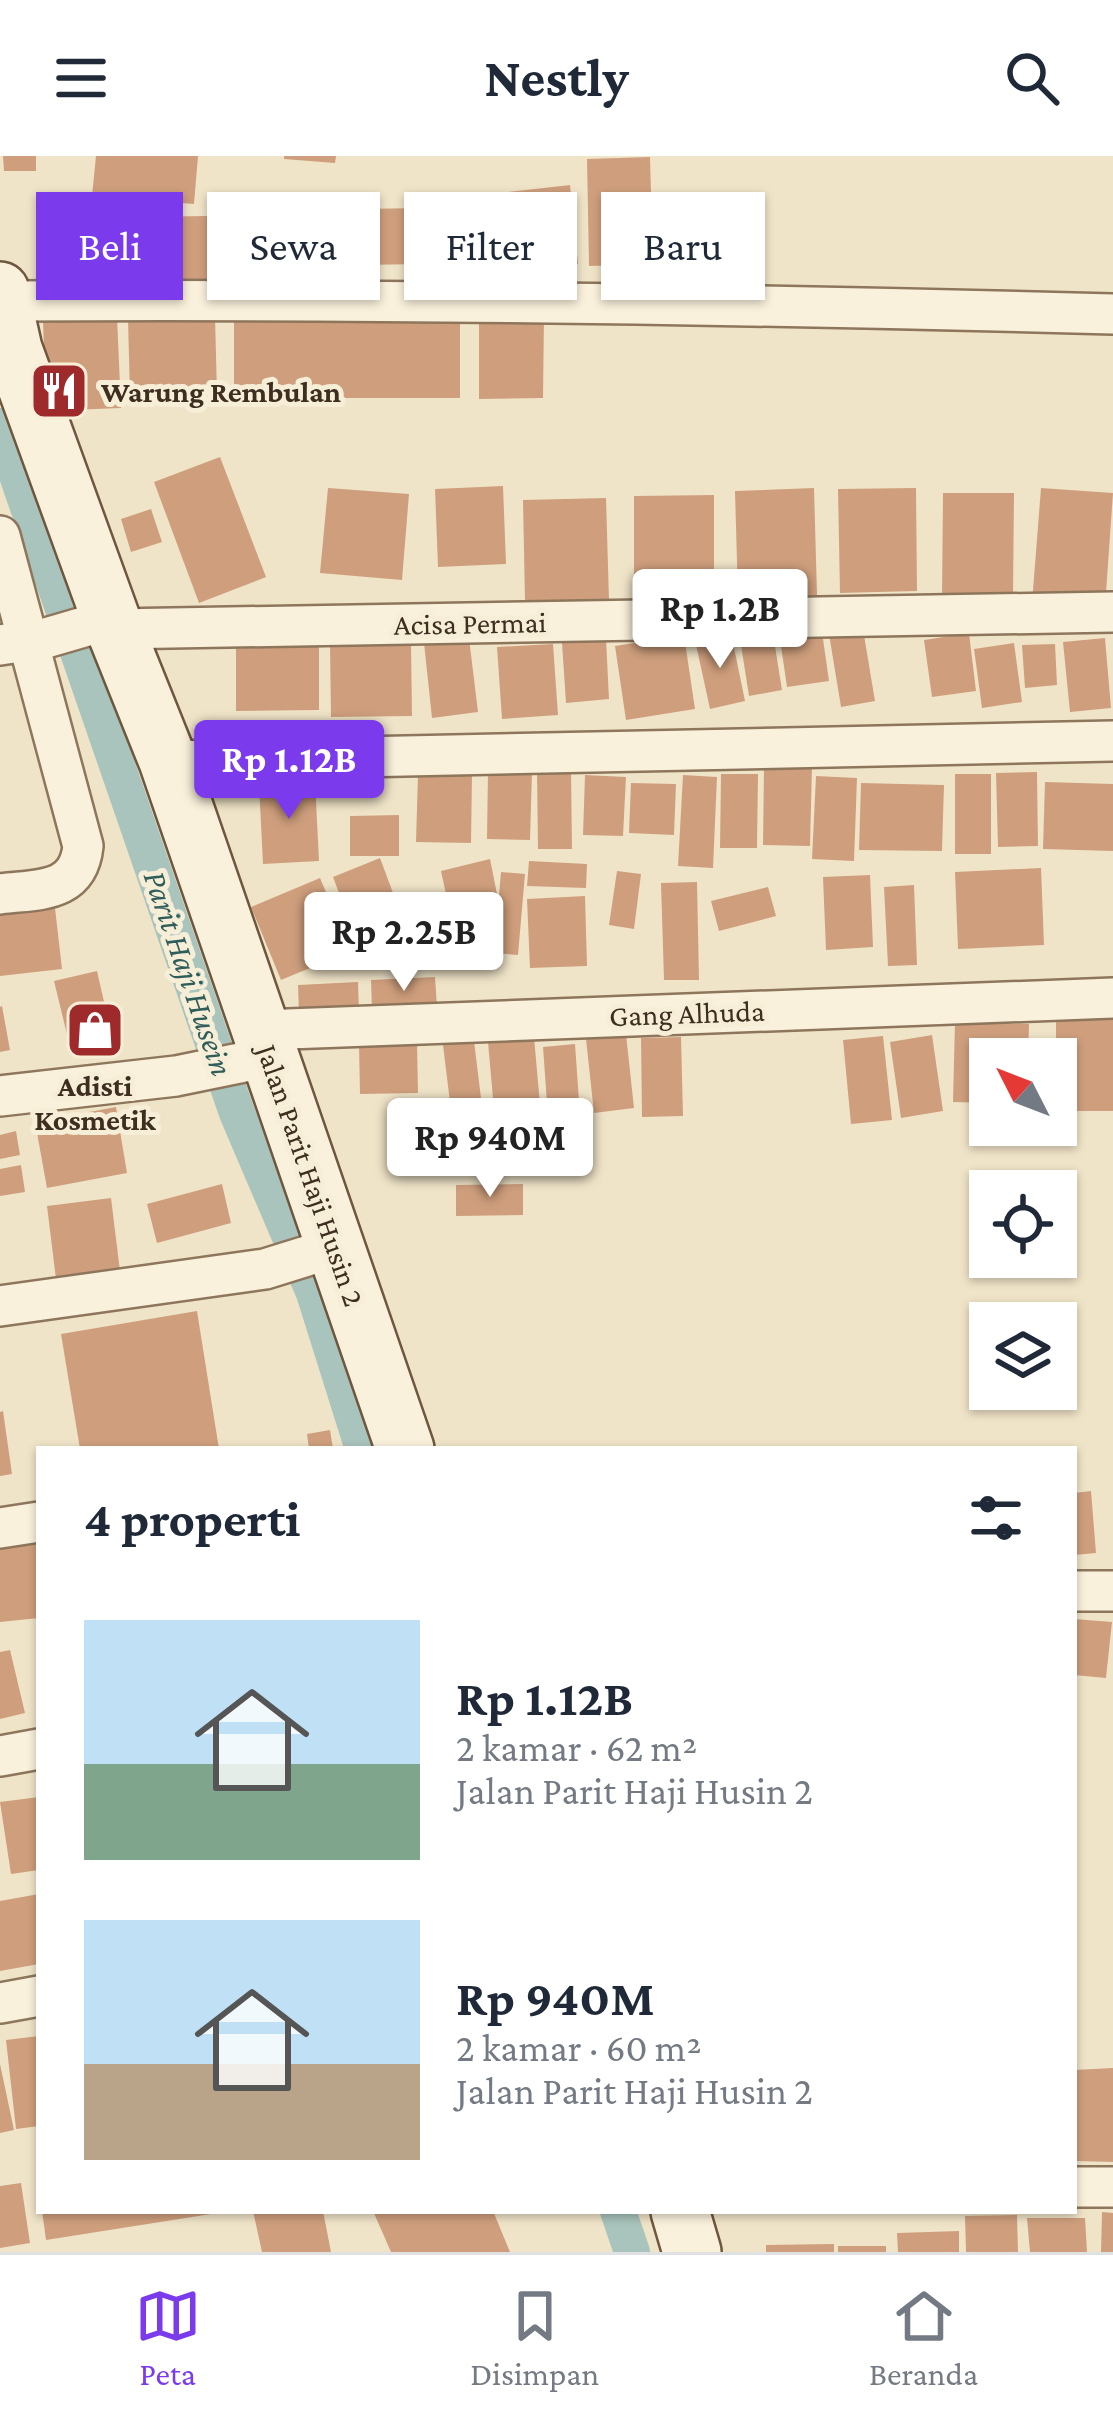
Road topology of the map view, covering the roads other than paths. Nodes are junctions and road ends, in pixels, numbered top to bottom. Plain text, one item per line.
1 (2, 296) edge
2 (1113, 314) edge
3 (0, 536) edge
4 (1113, 612) edge
5 (107, 623) junction
6 (25, 641) edge
7 (1113, 741) edge
8 (168, 760) junction
9 (0, 894) edge
10 (1113, 998) edge
11 (260, 1049) junction
12 (0, 1096) edge
13 (327, 1250) junction
14 (0, 1306) edge
15 (404, 1446) edge
16 (36, 1522) edge
17 (0, 1528) edge
18 (1077, 1591) edge
19 (1113, 1591) edge
20 (36, 1750) edge
21 (0, 1756) edge
22 (36, 1997) edge
23 (0, 2003) edge
24 (1077, 2187) edge
25 (1113, 2187) edge
26 (681, 2214) edge
27 (692, 2252) edge

1 - 2 street
1 - 5 street, Jalan Parit Haji Husin 2
3 - 6 street
4 - 5 street, Acisa Permai
5 - 6 street, Acisa Permai
5 - 8 street, Jalan Parit Haji Husin 2
6 - 9 street
7 - 8 street
8 - 11 street, Jalan Parit Haji Husin 2
10 - 11 street, Gang Alhuda
11 - 12 street, Gang Alhuda
11 - 13 street, Jalan Parit Haji Husin 2
13 - 14 street
13 - 15 street, Jalan Parit Haji Husin 2
16 - 17 street
18 - 19 street
20 - 21 street
22 - 23 street
24 - 25 street
26 - 27 street

